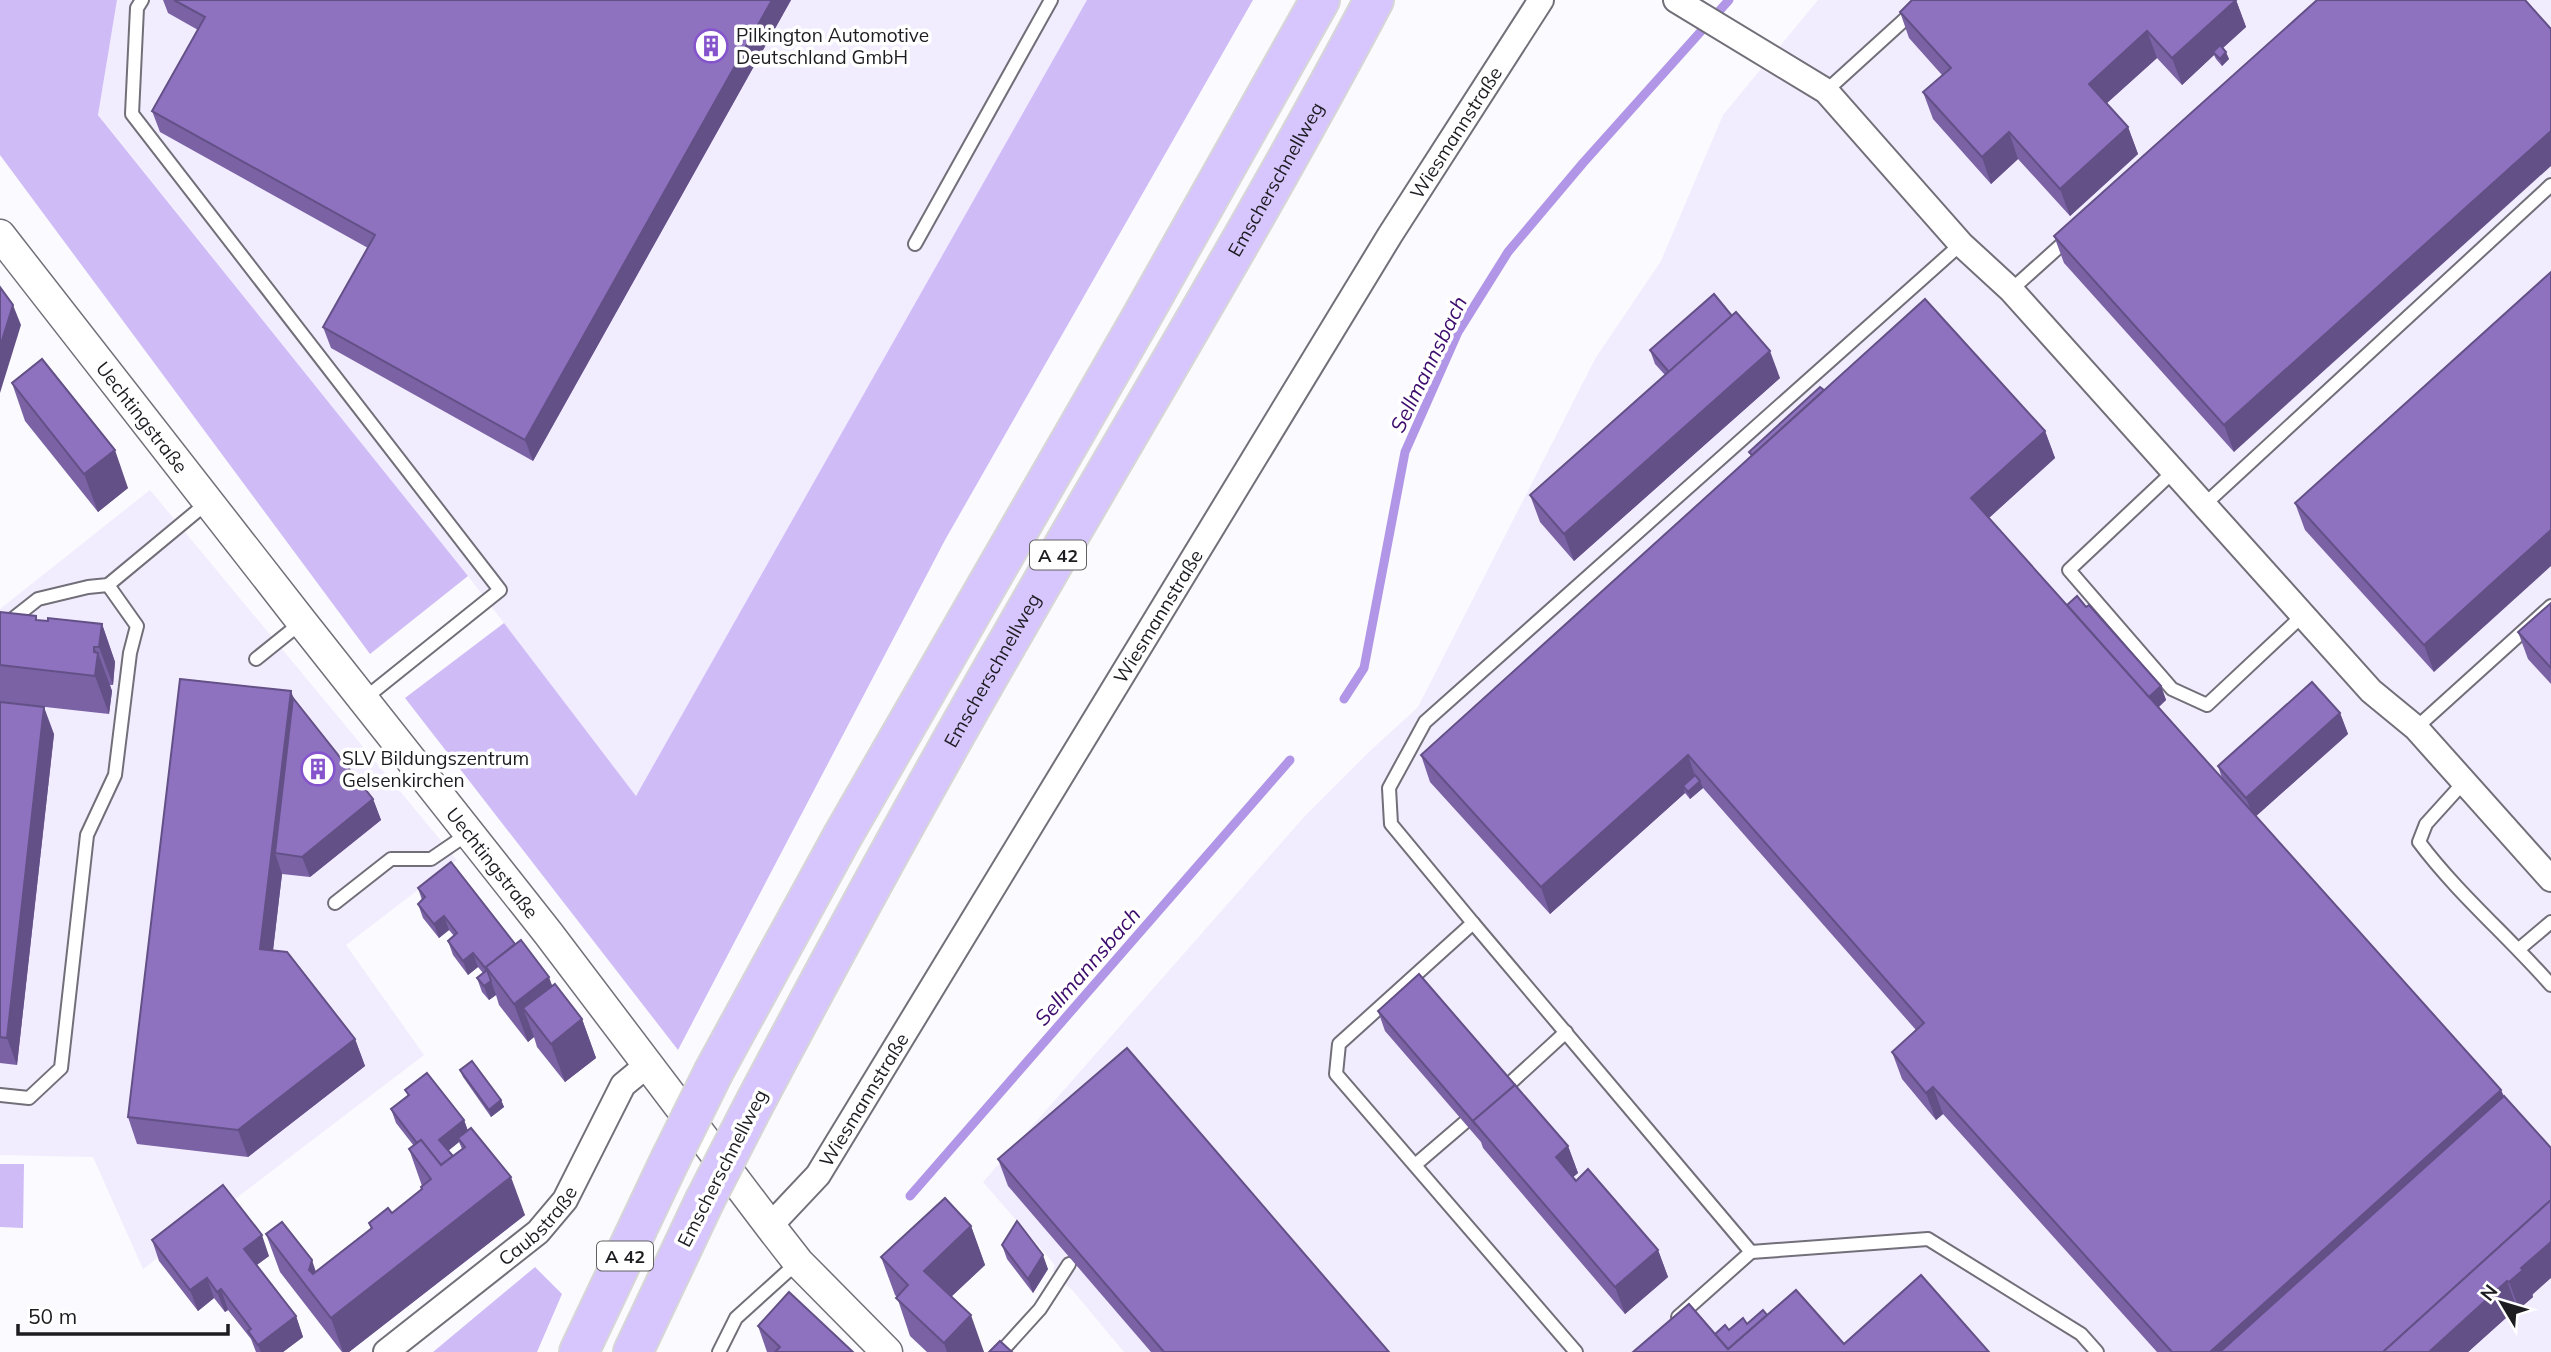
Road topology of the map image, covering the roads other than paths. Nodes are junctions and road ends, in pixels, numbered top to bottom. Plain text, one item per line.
1 (142, 0) edge
2 (1051, 0) edge
3 (1320, 0) edge
4 (1374, 0) edge
5 (1541, 0) edge
6 (1926, 0) edge
7 (1681, 3) edge
8 (1826, 92) junction
9 (2551, 185) edge
10 (2081, 227) edge
11 (0, 235) edge
12 (915, 244) dead end
13 (1961, 244) junction
14 (2011, 290) junction
15 (2174, 471) junction
16 (208, 502) junction
17 (2204, 505) junction
18 (108, 585) junction
19 (2551, 606) edge
20 (2302, 615) junction
21 (302, 622) junction
22 (0, 629) edge
23 (256, 659) dead end
24 (363, 700) junction
25 (2416, 728) junction
26 (2465, 782) junction
27 (470, 832) junction
28 (2551, 879) edge
29 (335, 904) dead end
30 (2551, 922) edge
31 (1473, 923) junction
32 (2519, 949) junction
33 (2551, 985) edge
34 (1566, 1032) junction
35 (646, 1066) junction
36 (1506, 1087) edge
37 (0, 1095) edge
38 (1464, 1123) edge
39 (1415, 1165) junction
40 (769, 1226) junction
41 (1751, 1252) junction
42 (798, 1262) junction
43 (1069, 1264) edge
44 (1670, 1325) edge
45 (386, 1352) edge
46 (579, 1352) edge
47 (633, 1352) edge
48 (719, 1352) edge
49 (887, 1352) edge
50 (1000, 1352) edge
51 (1576, 1352) edge
52 (2097, 1352) edge

1 - 24 lane
2 - 12 lane
3 - 46 highway, A 42, bridge
4 - 47 highway, Emscherschnellweg / A 42, bridge
5 - 40 street, Wiesmannstraße
6 - 8 lane
7 - 8 street
8 - 13 street
9 - 17 lane
10 - 14 lane
11 - 16 street, Uechtingstraße
13 - 14 street
13 - 31 lane
14 - 15 street
15 - 17 street
15 - 20 lane
16 - 18 lane
16 - 21 street, Uechtingstraße
17 - 20 street
18 - 22 lane
18 - 37 lane
19 - 25 lane
20 - 25 street
21 - 23 lane
21 - 24 street, Uechtingstraße
24 - 27 street, Uechtingstraße
25 - 26 street
26 - 28 street
26 - 32 lane
27 - 29 lane
27 - 35 street, Uechtingstraße
30 - 32 lane
31 - 34 lane
31 - 39 lane
32 - 33 lane
34 - 36 lane
34 - 41 lane
35 - 40 street, Uechtingstraße
35 - 45 street, Caubstraße
38 - 39 lane
39 - 51 lane
40 - 42 street, Uechtingstraße
41 - 44 lane
41 - 52 lane
42 - 48 lane
42 - 49 street, Uechtingstraße
43 - 50 lane

